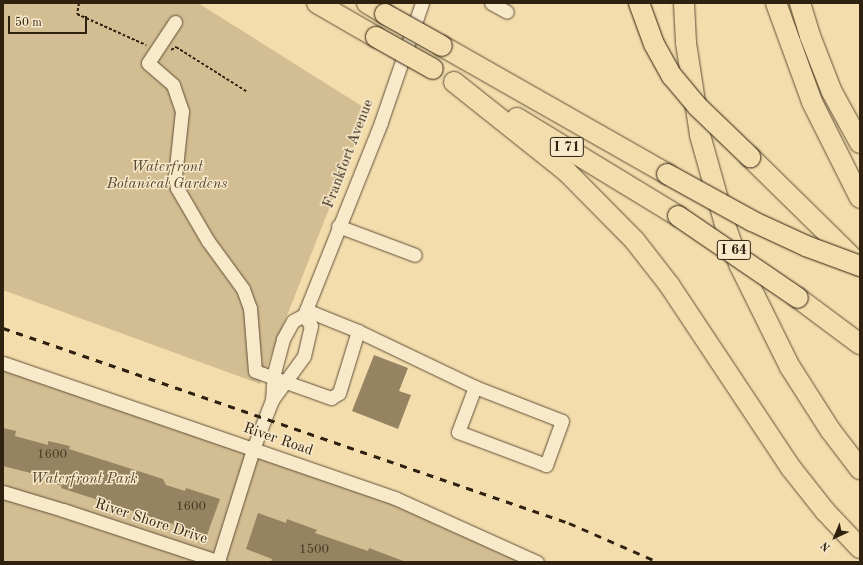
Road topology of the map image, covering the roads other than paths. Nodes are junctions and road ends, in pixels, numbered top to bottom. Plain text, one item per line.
1 (317, 3) edge
2 (367, 3) edge
3 (422, 3) edge
4 (491, 3) edge
5 (639, 3) edge
6 (684, 3) edge
7 (776, 3) edge
8 (800, 3) edge
9 (809, 3) edge
10 (507, 12) dead end
11 (175, 22) dead end
12 (454, 82) junction
13 (845, 114) junction
14 (860, 143) edge
15 (860, 198) edge
16 (338, 226) junction
17 (415, 255) dead end
18 (860, 265) edge
19 (305, 312) junction
20 (358, 331) junction
21 (860, 344) edge
22 (3, 363) edge
23 (273, 377) junction
24 (288, 382) junction
25 (475, 387) junction
26 (272, 400) junction
27 (253, 449) junction
28 (860, 469) edge
29 (3, 492) edge
30 (860, 548) edge
31 (219, 562) edge
32 (537, 562) edge

1 - 12 highway, I 71, bridge
2 - 18 highway, I 71, bridge
3 - 16 street, Frankfort Avenue
4 - 10 street
5 - 18 highway, bridge
6 - 28 highway, I 64
7 - 15 highway
8 - 13 highway
9 - 13 highway
11 - 23 street
12 - 21 highway, I 71, bridge
12 - 30 highway
13 - 14 highway
16 - 17 street
16 - 19 street, Frankfort Avenue
19 - 20 street
19 - 23 street
19 - 24 street
20 - 24 street
20 - 25 street
22 - 27 street, River Road
23 - 24 street
23 - 26 street
24 - 26 street
25 - 25 street
26 - 27 street
27 - 31 street
27 - 32 street, River Road
29 - 31 street, River Shore Drive

